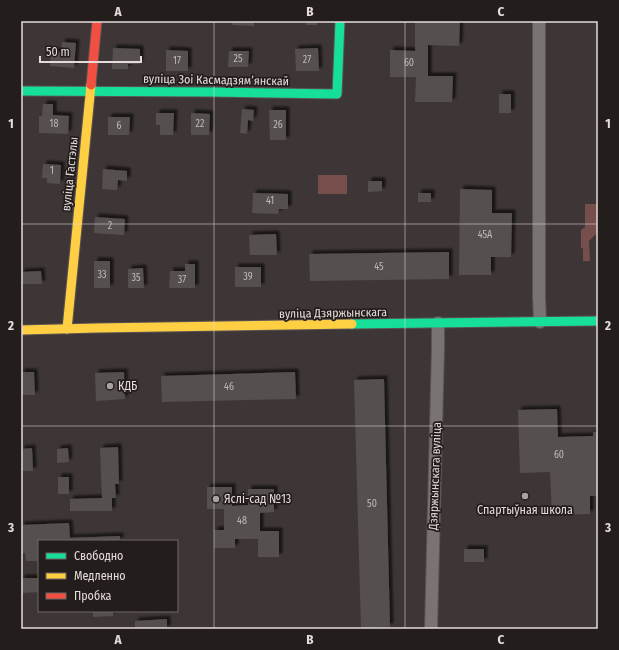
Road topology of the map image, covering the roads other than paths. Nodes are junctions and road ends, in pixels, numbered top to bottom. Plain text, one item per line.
1 (97, 21) edge
2 (340, 21) edge
3 (539, 21) edge
4 (21, 91) edge
5 (90, 92) junction
6 (598, 321) edge
7 (540, 322) junction
8 (438, 323) junction
9 (68, 328) junction
10 (21, 330) edge
11 (431, 629) edge

1 - 5 street, вуліца Гастэлы
2 - 5 street, вуліца Зоі Касмадзямʼянскай
3 - 7 street
4 - 5 street, вуліца Зоі Касмадзямʼянскай
5 - 9 street, вуліца Гастэлы
6 - 7 street, вуліца Дзяржынскага
7 - 8 street, вуліца Дзяржынскага
8 - 9 street, вуліца Дзяржынскага
8 - 11 street, Дзяржынскага вуліца
9 - 10 street, вуліца Дзяржынскага

